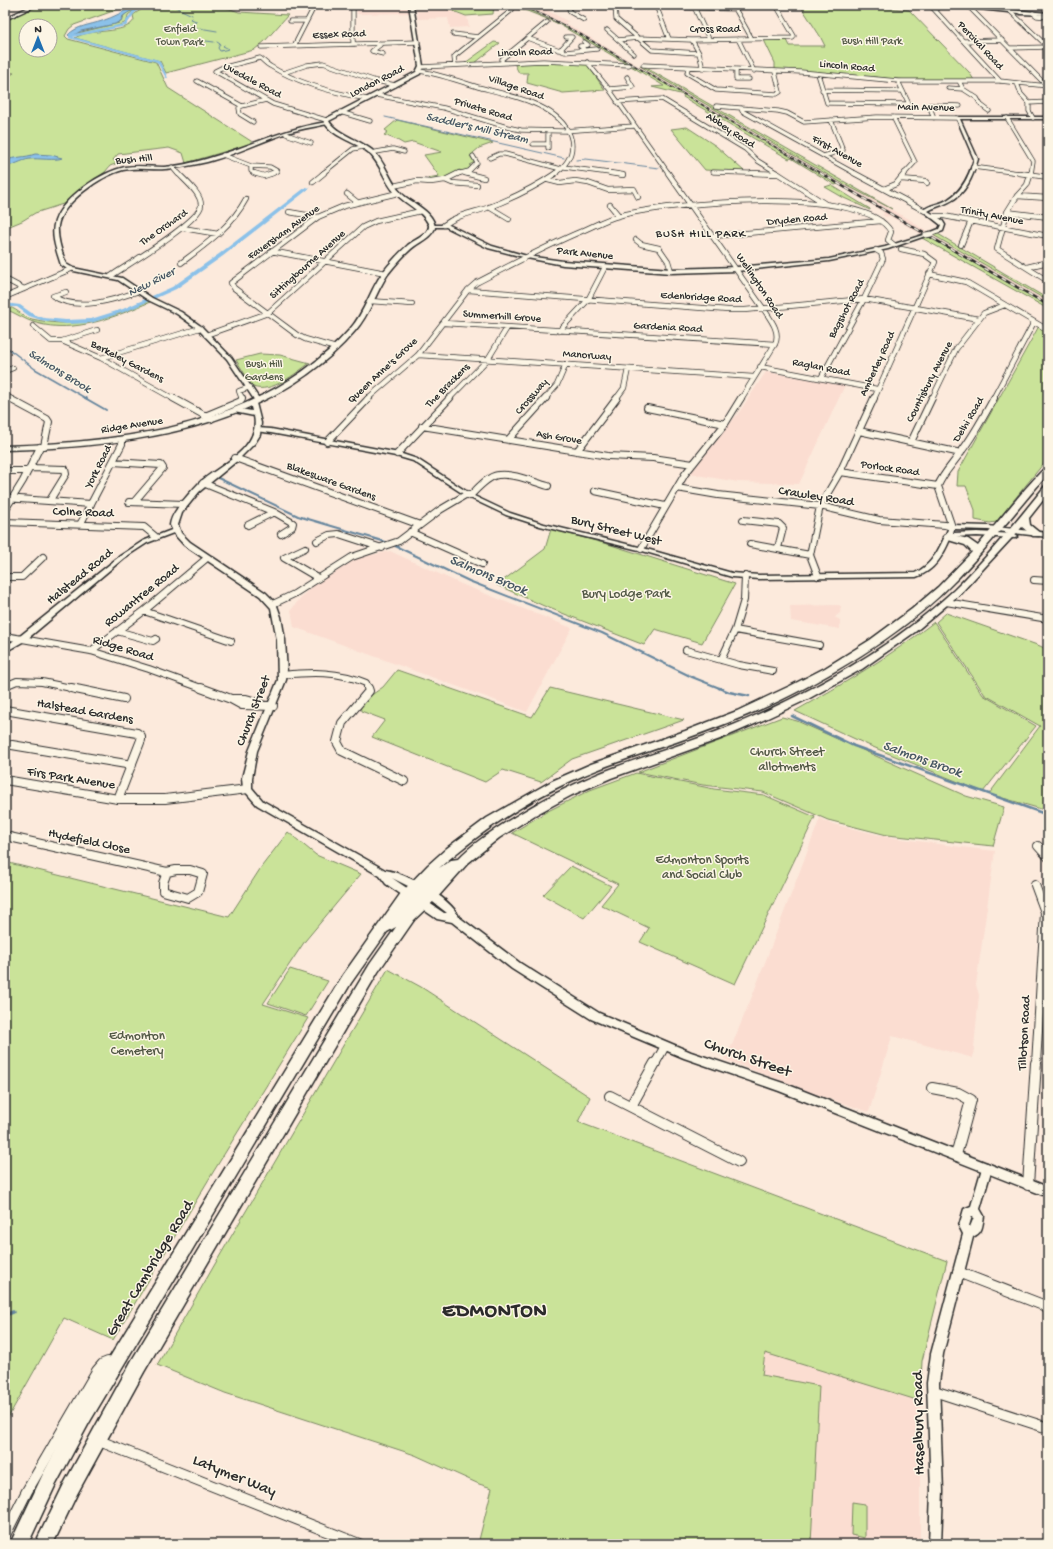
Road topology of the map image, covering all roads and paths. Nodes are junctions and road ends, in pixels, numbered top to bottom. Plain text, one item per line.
1 (36, 5) edge
2 (315, 5) edge
3 (353, 5) edge
4 (412, 5) edge
5 (568, 5) edge
6 (598, 5) edge
7 (733, 5) edge
8 (776, 5) edge
9 (930, 5) edge
10 (941, 5) edge
11 (614, 6) edge
12 (958, 6) edge
13 (657, 8) junction
14 (970, 8) junction
15 (695, 9) junction
16 (512, 10) dead end
17 (736, 10) junction
18 (1010, 11) junction
19 (1048, 16) edge
20 (5, 19) edge
21 (584, 20) dead end
22 (290, 21) dead end
23 (306, 21) junction
24 (547, 22) dead end
25 (607, 30) dead end
26 (453, 34) dead end
27 (478, 37) junction
28 (566, 37) dead end
29 (527, 38) junction
30 (638, 38) junction
31 (669, 39) junction
32 (738, 39) junction
33 (752, 39) junction
34 (618, 40) junction
35 (692, 40) junction
36 (709, 40) junction
37 (1002, 40) junction
38 (963, 41) junction
39 (418, 42) junction
40 (584, 42) dead end
41 (379, 43) junction
42 (355, 44) junction
43 (294, 46) junction
44 (261, 47) dead end
45 (1048, 47) edge
46 (1009, 48) junction
47 (597, 49) dead end
48 (558, 50) junction
49 (586, 50) junction
50 (699, 53) junction
51 (383, 54) dead end
52 (634, 54) dead end
53 (587, 62) junction
54 (502, 63) junction
55 (455, 65) junction
56 (629, 65) dead end
57 (643, 66) dead end
58 (688, 68) junction
59 (420, 69) junction
60 (703, 69) junction
61 (736, 71) junction
62 (754, 72) junction
63 (775, 72) junction
64 (283, 73) junction
65 (818, 74) junction
66 (627, 77) dead end
67 (729, 78) dead end
68 (736, 79) junction
69 (749, 79) dead end
70 (197, 81) dead end
71 (898, 81) junction
72 (1000, 81) junction
73 (959, 82) junction
74 (1017, 83) junction
75 (395, 85) junction
76 (1046, 86) edge
77 (948, 88) dead end
78 (609, 89) junction
79 (962, 89) junction
80 (822, 90) junction
81 (903, 91) junction
82 (376, 95) junction
83 (367, 99) junction
84 (266, 100) junction
85 (617, 102) junction
86 (1048, 102) edge
87 (1029, 103) junction
88 (242, 106) junction
89 (716, 106) dead end
90 (960, 106) dead end
91 (741, 108) junction
92 (989, 111) dead end
93 (340, 112) junction
94 (894, 117) junction
95 (934, 118) junction
96 (957, 118) junction
97 (1007, 118) junction
98 (1033, 118) junction
99 (1048, 118) edge
100 (831, 120) junction
101 (327, 121) junction
102 (370, 121) dead end
103 (253, 122) dead end
104 (634, 126) junction
105 (569, 130) junction
106 (548, 132) junction
107 (286, 134) junction
108 (311, 143) dead end
109 (533, 144) dead end
110 (364, 147) junction
111 (404, 152) dead end
112 (372, 154) junction
113 (223, 156) junction
114 (473, 156) dead end
115 (824, 156) junction
116 (490, 158) dead end
117 (251, 166) junction
118 (172, 167) junction
119 (973, 167) junction
120 (563, 168) junction
121 (464, 173) junction
122 (715, 173) dead end
123 (779, 174) junction
124 (623, 175) dead end
125 (1031, 175) junction
126 (1048, 177) edge
127 (484, 178) dead end
128 (901, 179) junction
129 (446, 180) junction
130 (548, 180) junction
131 (313, 182) dead end
132 (927, 183) dead end
133 (477, 185) dead end
134 (393, 186) junction
135 (884, 189) junction
136 (398, 193) junction
137 (347, 194) dead end
138 (1016, 196) junction
139 (638, 197) dead end
140 (1048, 198) edge
141 (246, 199) dead end
142 (357, 202) junction
143 (825, 204) junction
144 (610, 205) dead end
145 (690, 205) junction
146 (489, 207) junction
147 (927, 209) junction
148 (289, 212) dead end
149 (421, 212) junction
150 (1007, 212) junction
151 (619, 216) junction
152 (932, 216) junction
153 (318, 217) junction
154 (1048, 217) edge
155 (510, 219) dead end
156 (881, 221) junction
157 (971, 221) junction
158 (444, 225) junction
159 (432, 226) junction
160 (1004, 227) junction
161 (184, 228) junction
162 (218, 234) junction
163 (714, 236) junction
164 (1048, 236) edge
165 (636, 240) dead end
166 (894, 245) junction
167 (961, 245) dead end
168 (901, 249) dead end
169 (876, 250) junction
170 (271, 251) junction
171 (527, 257) junction
172 (324, 262) junction
173 (1048, 262) edge
174 (181, 263) dead end
175 (605, 267) junction
176 (1027, 267) junction
177 (71, 269) junction
178 (736, 269) junction
179 (671, 270) junction
180 (386, 273) junction
181 (929, 274) junction
182 (111, 276) junction
183 (5, 279) edge
184 (1048, 281) edge
185 (24, 289) junction
186 (468, 290) junction
187 (139, 291) junction
188 (66, 292) dead end
189 (5, 296) edge
190 (864, 299) junction
191 (588, 300) junction
192 (370, 301) junction
193 (412, 304) dead end
194 (1005, 305) junction
195 (916, 307) junction
196 (763, 308) junction
197 (268, 313) junction
198 (979, 319) junction
199 (1034, 322) junction
200 (444, 323) junction
201 (33, 326) dead end
202 (200, 328) junction
203 (507, 328) junction
204 (97, 330) dead end
205 (1048, 330) edge
206 (559, 331) junction
207 (206, 335) junction
208 (62, 341) junction
209 (775, 344) junction
210 (336, 348) junction
211 (418, 355) junction
212 (101, 358) junction
213 (488, 360) junction
214 (566, 364) junction
215 (760, 367) junction
216 (13, 368) dead end
217 (628, 369) junction
218 (5, 371) edge
219 (754, 377) junction
220 (821, 378) junction
221 (250, 387) junction
222 (877, 389) junction
223 (5, 396) edge
224 (255, 401) junction
225 (647, 408) dead end
226 (234, 410) junction
227 (256, 414) junction
228 (208, 417) junction
229 (725, 424) junction
230 (422, 426) junction
231 (859, 431) junction
232 (256, 434) junction
233 (122, 440) junction
234 (508, 440) junction
235 (327, 442) junction
236 (911, 442) junction
237 (42, 446) junction
238 (5, 448) edge
239 (577, 451) junction
240 (961, 453) junction
241 (397, 454) junction
242 (236, 458) junction
243 (113, 462) junction
244 (693, 464) junction
245 (29, 469) junction
246 (1048, 469) edge
247 (5, 471) edge
248 (840, 472) junction
249 (203, 483) junction
250 (548, 486) dead end
251 (938, 486) junction
252 (677, 488) junction
253 (1048, 488) edge
254 (595, 491) dead end
255 (468, 495) junction
256 (5, 498) edge
257 (1039, 498) junction
258 (12, 499) junction
259 (50, 500) junction
260 (91, 504) junction
261 (184, 504) junction
262 (665, 506) junction
263 (820, 506) junction
264 (5, 510) edge
265 (274, 512) junction
266 (1024, 518) junction
267 (743, 520) dead end
268 (5, 522) edge
269 (81, 523) junction
270 (248, 525) dead end
271 (420, 525) junction
272 (952, 527) junction
273 (174, 531) junction
274 (410, 532) junction
275 (1003, 533) junction
276 (281, 534) dead end
277 (1036, 534) junction
278 (948, 536) junction
279 (1048, 536) edge
280 (156, 537) junction
281 (317, 541) dead end
282 (750, 544) dead end
283 (305, 548) dead end
284 (382, 548) junction
285 (778, 548) junction
286 (641, 549) junction
287 (977, 552) junction
288 (810, 555) junction
289 (43, 557) dead end
290 (207, 558) junction
291 (482, 564) dead end
292 (5, 576) edge
293 (745, 576) junction
294 (818, 576) junction
295 (954, 577) junction
296 (318, 578) junction
297 (1034, 580) dead end
298 (1048, 581) edge
299 (946, 602) junction
300 (273, 604) junction
301 (144, 611) junction
302 (1045, 618) edge
303 (1048, 624) edge
304 (735, 630) junction
305 (117, 631) junction
306 (5, 636) edge
307 (23, 638) junction
308 (156, 638) dead end
309 (231, 641) dead end
310 (819, 645) dead end
311 (5, 650) edge
312 (686, 650) dead end
313 (92, 651) junction
314 (721, 660) junction
315 (773, 671) dead end
316 (283, 675) junction
317 (5, 686) edge
318 (124, 699) dead end
319 (273, 706) junction
320 (5, 710) edge
321 (12, 744) dead end
322 (132, 765) junction
323 (5, 780) edge
324 (404, 782) dead end
325 (248, 788) junction
326 (118, 799) junction
327 (5, 836) edge
328 (1038, 846) dead end
329 (1048, 857) edge
330 (167, 872) junction
331 (1035, 885) dead end
332 (420, 894) junction
333 (1046, 956) edge
334 (665, 1046) junction
335 (305, 1049) junction
336 (322, 1055) junction
337 (932, 1088) dead end
338 (610, 1096) dead end
339 (631, 1106) junction
340 (956, 1155) junction
341 (739, 1162) dead end
342 (987, 1168) junction
343 (1028, 1185) junction
344 (1048, 1192) edge
345 (958, 1272) junction
346 (1048, 1307) edge
347 (113, 1368) junction
348 (934, 1391) junction
349 (1048, 1428) edge
350 (97, 1440) junction
351 (5, 1535) edge
352 (18, 1544) edge
353 (44, 1544) edge
354 (359, 1544) edge
355 (935, 1544) edge

1 - 20 street
2 - 23 street
3 - 42 street
4 - 39 main road, London Road
5 - 6 street
5 - 21 street
6 - 11 street
7 - 17 street
8 - 33 street, Cross Road
9 - 38 street, Percival Road
10 - 12 main road
11 - 13 street
11 - 30 street
12 - 14 main road
13 - 15 street
13 - 31 street
14 - 18 main road
14 - 37 street
15 - 17 street
15 - 36 street
16 - 27 street
17 - 33 street
18 - 19 main road
18 - 45 street
22 - 23 street
23 - 43 street
24 - 29 street
25 - 34 street
26 - 27 street
27 - 55 street
28 - 48 street
29 - 48 street
29 - 54 street
30 - 31 street, Cross Road
30 - 34 street, Cross Road
30 - 50 street
31 - 35 street, Cross Road
32 - 33 street, Cross Road
32 - 36 street, Cross Road
32 - 62 street
34 - 52 street
35 - 36 street, Cross Road
35 - 50 street
37 - 38 street
37 - 46 street
38 - 72 street, Percival Road
39 - 41 street, Essex Road
39 - 59 main road, London Road
40 - 49 street
41 - 42 street, Essex Road
41 - 51 street
42 - 43 street, Essex Road
43 - 44 street, Essex Road
45 - 46 street
46 - 76 street
47 - 49 street
48 - 49 street
50 - 60 street
53 - 54 street, Lincoln Road
53 - 56 street, Lincoln Road
53 - 78 street, Wellington Road
54 - 55 street, Lincoln Road
55 - 59 street, Lincoln Road
57 - 58 street, Lincoln Road
58 - 60 street, Lincoln Road
58 - 63 street
59 - 75 main road, London Road
59 - 105 street, Village Road
60 - 61 street, Lincoln Road
61 - 62 street, Lincoln Road
61 - 68 street
62 - 63 street, Lincoln Road
63 - 65 street, Lincoln Road
64 - 75 street
64 - 83 street
64 - 84 street, Uvedale Road
65 - 71 street, Lincoln Road
65 - 80 street
66 - 78 street
67 - 68 street
68 - 69 street
70 - 88 street
71 - 73 street, Lincoln Road
71 - 81 street
72 - 73 street, Lincoln Road
72 - 74 street, Lincoln Road
73 - 79 street
74 - 76 street, Lincoln Road
74 - 87 street
75 - 82 main road, London Road
77 - 79 street
78 - 85 street, Wellington Road
79 - 92 street
80 - 81 street
80 - 81 street
82 - 83 main road, London Road
82 - 106 street, Private Road
83 - 93 main road, London Road
84 - 88 street
84 - 101 street, Uvedale Road
85 - 104 street, Wellington Road
85 - 123 street, Abbey Road
86 - 87 street
87 - 98 street
88 - 103 street
89 - 91 street
90 - 95 street
91 - 100 street, Main Avenue
91 - 115 street, First Avenue
93 - 101 main road, London Road
93 - 102 street
94 - 95 street, Main Avenue
94 - 100 street, Main Avenue
94 - 128 street
95 - 96 street, Main Avenue
96 - 97 street, Main Avenue
96 - 119 street
97 - 98 street, Main Avenue
97 - 125 street
98 - 99 street, Main Avenue
100 - 115 street
101 - 107 street, Bush Hill
101 - 110 main road
104 - 105 street, Private Road
104 - 145 street, Wellington Road
105 - 106 street, Private Road
105 - 120 street
106 - 109 street
107 - 108 street
107 - 113 street, Bush Hill
110 - 112 main road
110 - 131 street
111 - 112 street
112 - 134 main road
113 - 117 street
113 - 118 street, Bush Hill
114 - 121 street
115 - 135 street, First Avenue
116 - 120 street
117 - 117 street
118 - 161 street, The Orchard
118 - 177 street, Bush Hill
119 - 125 street
119 - 147 street
120 - 124 street
120 - 130 street
121 - 127 street
121 - 129 street
122 - 123 street
123 - 143 street, Abbey Road
125 - 126 street
125 - 138 street
128 - 132 street
128 - 135 street
129 - 133 street
129 - 134 street
130 - 139 street
130 - 146 street
134 - 136 main road
135 - 147 street, First Avenue
136 - 142 street, Faversham Avenue
136 - 149 main road
137 - 142 street
138 - 140 street
138 - 150 street
141 - 162 street
142 - 153 street, Faversham Avenue
143 - 145 street, Queen Anne's Grove
143 - 156 street
144 - 151 street
145 - 151 street, Queen Anne's Grove
145 - 163 street, Wellington Road
146 - 155 street
146 - 158 street
147 - 152 street, First Avenue
148 - 153 street
149 - 159 main road
149 - 172 street, Sittingbourne Avenue
150 - 154 street
150 - 160 street
151 - 171 street, Queen Anne's Grove
152 - 157 street, Trinity Avenue
152 - 166 street, First Avenue
153 - 170 street, Faversham Avenue
156 - 163 street, Dryden Road
156 - 166 street
157 - 160 street, Trinity Avenue
157 - 167 street
158 - 159 street
158 - 171 street, Park Avenue
159 - 180 main road
160 - 164 street, Trinity Avenue
160 - 176 street
161 - 162 street
161 - 182 street, The Orchard
162 - 174 street
163 - 178 street, Wellington Road
165 - 179 street
166 - 169 street, Park Avenue
168 - 181 street, Amberley Road
169 - 178 street, Park Avenue
169 - 190 street, Bagshot Road
170 - 172 street
170 - 197 street, Faversham Avenue
171 - 175 street, Park Avenue
171 - 186 street, Queen Anne's Grove
172 - 180 street
172 - 197 street, Sittingbourne Avenue
173 - 176 street
175 - 179 street, Park Avenue
175 - 191 street
176 - 184 street
177 - 182 street
177 - 185 street
178 - 179 street, Park Avenue
178 - 196 street, Wellington Road
180 - 192 main road
181 - 194 street
181 - 195 street, Amberley Road
182 - 187 street
183 - 185 street
185 - 189 street
186 - 191 street, Edenbridge Road
186 - 200 street, Queen Anne's Grove
187 - 188 street
187 - 202 street
190 - 195 street, Edenbridge Road
190 - 196 street, Edenbridge Road
190 - 220 street, Bagshot Road
191 - 196 street, Edenbridge Road
191 - 206 street
192 - 193 street
192 - 210 main road
194 - 198 street, Countisbury Avenue
194 - 199 street
195 - 198 street, Edenbridge Road
195 - 222 street, Amberley Road
196 - 209 street, Wellington Road
197 - 207 street, Sittingbourne Avenue
197 - 210 street
198 - 236 street, Countisbury Avenue
199 - 205 street
199 - 240 street, Delhi Road
200 - 203 street, Summerhill Grove
200 - 211 street, Queen Anne's Grove
201 - 208 street, Berkeley Gardens
202 - 207 street
202 - 212 street
203 - 206 street, Summerhill Grove
203 - 213 street, The Brackens
204 - 208 street
206 - 209 street, Gardenia Road
207 - 221 street
208 - 212 street, Berkeley Gardens
209 - 215 street
210 - 224 main road
211 - 213 street, Manorway
211 - 235 street, Queen Anne's Grove
212 - 228 street, Berkeley Gardens
213 - 214 street, Manorway
213 - 230 street, The Brackens
214 - 217 street, Manorway
214 - 234 street, Crossway
215 - 219 street
215 - 220 street, Raglan Road
216 - 218 street
217 - 219 street, Manorway
217 - 239 street
219 - 229 street
220 - 222 street, Raglan Road
221 - 224 street
221 - 228 street
222 - 231 street, Amberley Road
223 - 237 street
224 - 226 main road, Ridge Avenue
224 - 227 main road
225 - 229 street
226 - 227 main road
226 - 228 main road, Ridge Avenue
227 - 232 main road
228 - 233 main road, Ridge Avenue
229 - 244 street
230 - 234 street, Ash Grove
230 - 241 street, The Brackens
231 - 236 street
231 - 248 street, Amberley Road
232 - 235 street, Bury Street West
232 - 242 main road
233 - 237 main road, Ridge Avenue
233 - 243 street, York Road
234 - 239 street, Ash Grove
235 - 241 street, Bury Street West
236 - 240 street
237 - 238 main road, Ridge Avenue
237 - 245 street
239 - 244 street, Ash Grove
240 - 251 street, Delhi Road
241 - 255 street, Bury Street West
242 - 249 main road
242 - 271 street, Blakesware Gardens
243 - 260 street, York Road
243 - 261 street
244 - 252 street
245 - 247 street
245 - 258 street
245 - 259 street
246 - 275 highway
248 - 251 street, Porlock Road
248 - 263 street, Amberley Road
249 - 261 main road
249 - 265 street
250 - 255 street
251 - 272 street
252 - 262 street
252 - 263 street, Crawley Road
253 - 257 highway
254 - 262 street
255 - 271 street
255 - 286 street, Bury Street West
256 - 258 street
257 - 266 highway
257 - 275 highway
258 - 259 street
258 - 264 street
259 - 260 street
260 - 269 street, York Road
261 - 273 main road
262 - 286 street
263 - 272 street, Crawley Road
263 - 288 street, Amberley Road
265 - 270 street
265 - 276 street
266 - 275 highway
266 - 277 highway
267 - 285 street
268 - 269 street, Colne Road
269 - 280 street, Colne Road
271 - 274 street
272 - 275 street
272 - 278 street, Bury Street West
273 - 280 street, Halstead Road
273 - 290 main road
274 - 284 street
274 - 291 street
275 - 277 street
275 - 278 street
275 - 279 street
275 - 287 highway
275 - 295 highway
275 - 299 highway
277 - 279 street
278 - 287 highway
278 - 294 street, Bury Street West
280 - 307 street, Halstead Road
281 - 284 street
282 - 285 street
283 - 296 street
284 - 296 street
285 - 288 street
286 - 293 street, Bury Street West
287 - 295 highway
288 - 294 street
289 - 292 street
290 - 300 main road
290 - 301 street, Rowantree Road
293 - 294 street, Bury Street West
293 - 304 street
295 - 332 highway
296 - 300 street
297 - 298 street
299 - 302 street
299 - 332 highway
300 - 316 main road, Church Street
301 - 305 street, Rowantree Road
301 - 309 street
302 - 303 street
304 - 310 street
304 - 314 street
305 - 308 street
305 - 313 street, Rowantree Road
306 - 307 street, Ridge Road
307 - 311 street, Halstead Road
307 - 313 street, Ridge Road
312 - 314 street
313 - 319 street, Ridge Road
314 - 315 street
316 - 319 main road, Church Street
316 - 324 street
317 - 318 street
319 - 325 main road, Church Street
320 - 322 street, Halstead Gardens
321 - 322 street
322 - 326 street, Halstead Gardens
323 - 326 street, Firs Park Avenue
325 - 326 street, Firs Park Avenue
325 - 332 main road, Church Street
327 - 330 street, Hydefield Close
328 - 329 street
330 - 330 street, Hydefield Close
331 - 333 street, Tillotson Road
332 - 334 main road, Church Street
332 - 335 highway, Great Cambridge Road
332 - 336 highway
333 - 343 street, Tillotson Road
334 - 339 street
334 - 340 main road, Church Street
335 - 336 highway
335 - 347 highway, Great Cambridge Road
336 - 350 highway
337 - 340 street
338 - 339 street
339 - 341 street
340 - 342 main road, Church Street
342 - 343 main road, Church Street
342 - 345 street, Haselbury Road
343 - 344 main road, Church Street
345 - 346 street
345 - 348 street, Haselbury Road
347 - 351 street
347 - 352 highway, Great Cambridge Road
348 - 349 street
348 - 355 street, Haselbury Road
350 - 353 highway
350 - 354 street, Latymer Way

